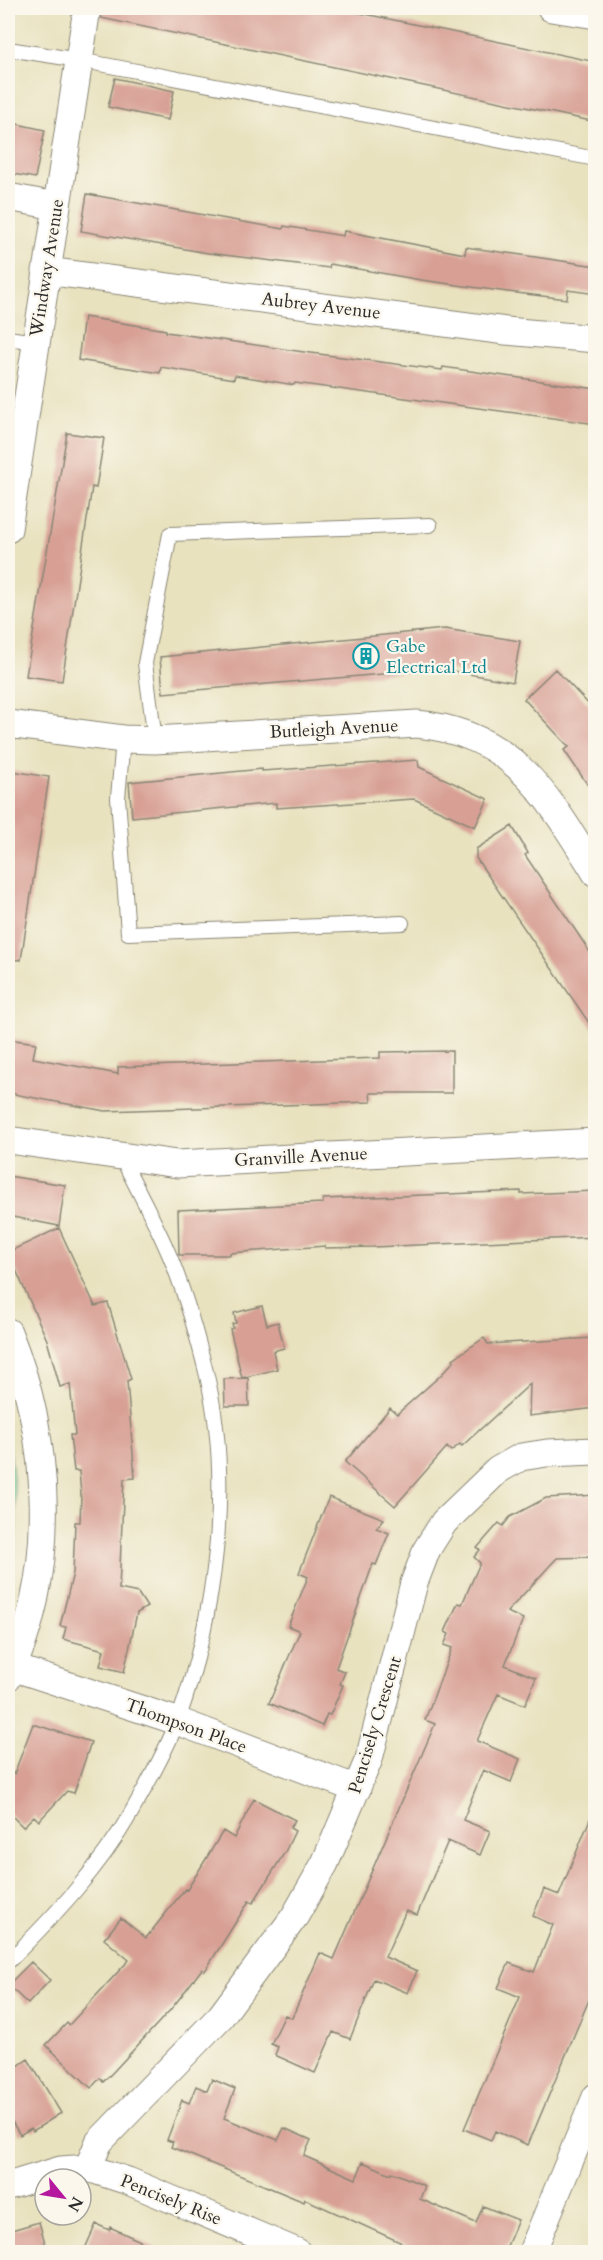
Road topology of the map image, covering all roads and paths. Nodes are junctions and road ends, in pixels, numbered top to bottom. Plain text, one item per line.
1 (87, 8) edge
2 (551, 8) edge
3 (596, 15) edge
4 (8, 49) edge
5 (79, 60) junction
6 (596, 159) edge
7 (8, 197) edge
8 (56, 206) junction
9 (46, 271) junction
10 (8, 338) edge
11 (596, 339) edge
12 (35, 342) junction
13 (11, 478) edge
14 (430, 525) dead end
15 (8, 529) edge
16 (8, 724) edge
17 (123, 739) junction
18 (155, 740) junction
19 (596, 873) edge
20 (402, 923) dead end
21 (8, 1140) edge
22 (596, 1142) edge
23 (122, 1158) junction
24 (8, 1332) edge
25 (596, 1451) edge
26 (10, 1672) edge
27 (177, 1721) junction
28 (357, 1789) junction
29 (8, 1962) edge
30 (596, 2097) edge
31 (88, 2167) edge
32 (93, 2170) edge
33 (33, 2178) edge
34 (8, 2186) edge
35 (297, 2253) edge
36 (532, 2253) edge

1 - 5 street, Windway Avenue
2 - 3 street
4 - 5 lane
5 - 6 lane
5 - 8 street, Windway Avenue
7 - 8 street
8 - 9 street, Windway Avenue
9 - 11 street, Aubrey Avenue
9 - 12 street, Windway Avenue
10 - 12 lane
12 - 13 street, Windway Avenue
13 - 15 street, Windway Avenue
14 - 18 lane
16 - 17 street, Butleigh Avenue
17 - 18 street, Butleigh Avenue
17 - 20 lane
18 - 19 street, Butleigh Avenue
21 - 23 street, Granville Avenue
22 - 23 street, Granville Avenue
23 - 27 lane
24 - 26 street
25 - 28 street, Pencisely Crescent
26 - 27 street, Thompson Place
27 - 28 street, Thompson Place
27 - 29 lane
28 - 31 street, Pencisely Crescent
30 - 36 street
32 - 35 street, Pencisely Rise
33 - 34 street, Pencisely Rise

